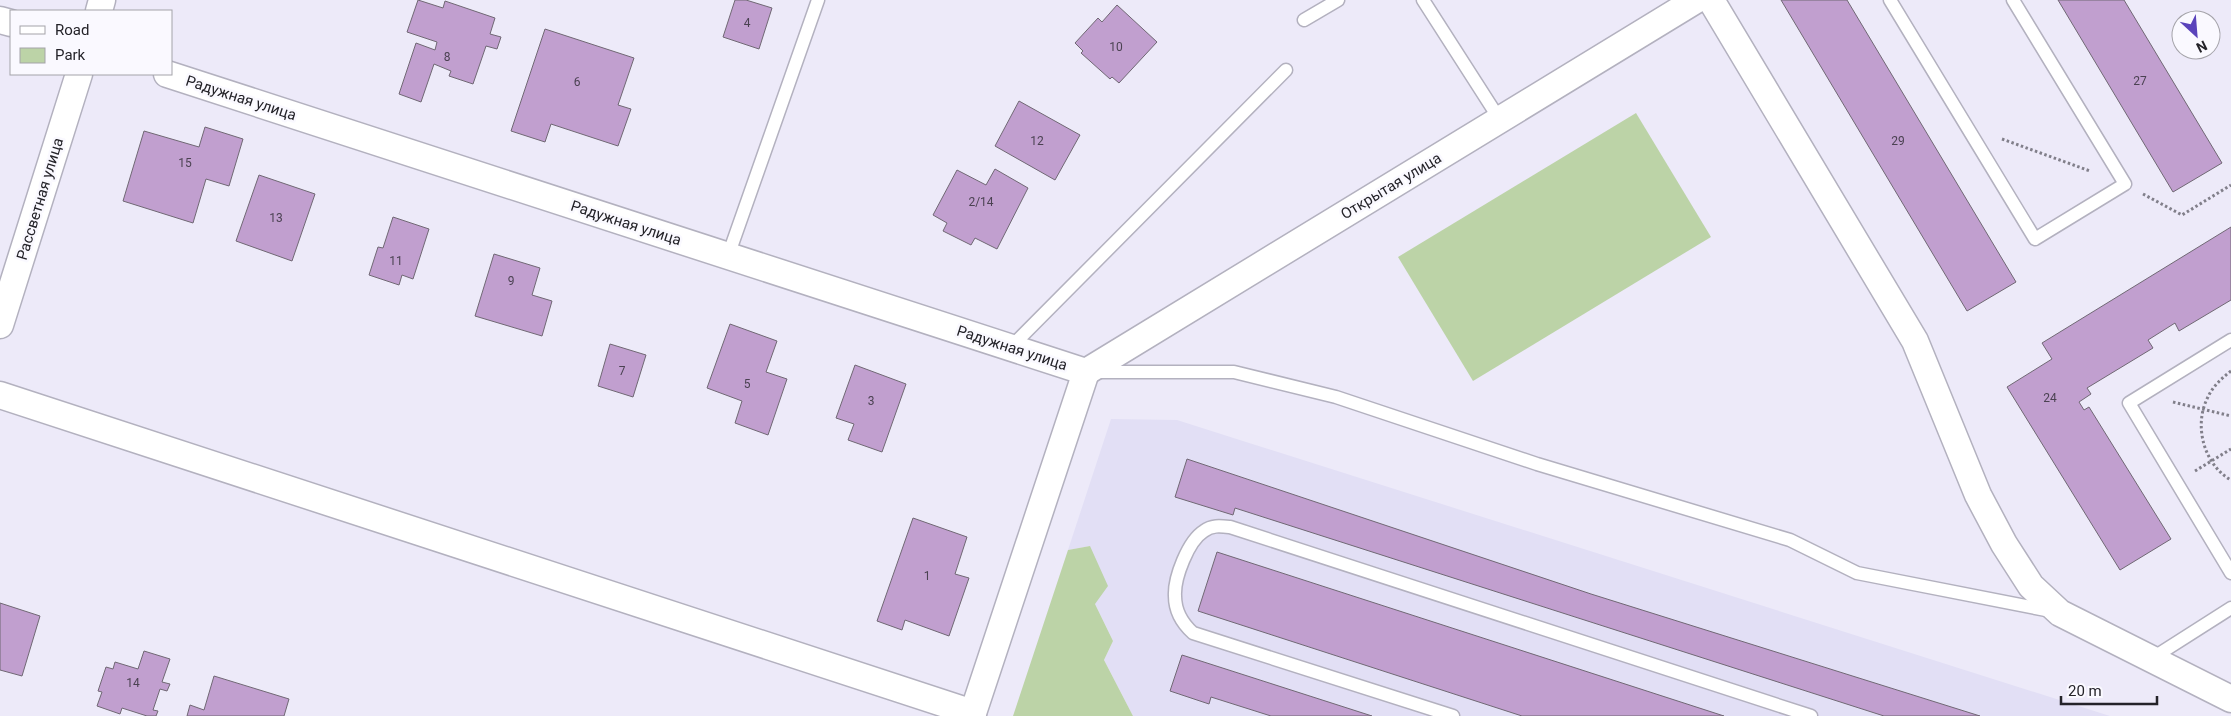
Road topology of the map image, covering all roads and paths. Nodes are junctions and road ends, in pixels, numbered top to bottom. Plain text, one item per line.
1 (818, 0) edge
2 (1338, 0) edge
3 (1423, 0) edge
4 (1696, 0) edge
5 (1711, 0) edge
6 (1890, 0) edge
7 (2014, 0) edge
8 (1304, 20) dead end
9 (1286, 70) dead end
10 (79, 75) edge
11 (170, 75) edge
12 (1500, 120) junction
13 (728, 256) junction
14 (0, 325) edge
15 (2231, 340) edge
16 (1010, 348) junction
17 (2231, 371) edge
18 (1086, 372) junction
19 (2142, 394) junction
20 (0, 395) edge
21 (2203, 409) junction
22 (2231, 416) edge
23 (2231, 449) edge
24 (2211, 461) junction
25 (2231, 480) edge
26 (2176, 482) junction
27 (2231, 573) edge
28 (2231, 608) edge
29 (2060, 613) junction
30 (2151, 659) junction
31 (2231, 699) edge
32 (973, 714) edge
33 (1453, 716) edge
34 (1811, 716) edge

1 - 13 lane
2 - 8 lane
3 - 12 lane
4 - 12 street, Открытая улица
5 - 29 street
6 - 7 lane
9 - 16 lane
10 - 14 street, Рассветная улица
11 - 13 street, Радужная улица
12 - 18 street, Открытая улица
13 - 16 street, Радужная улица
15 - 19 lane
16 - 18 street, Радужная улица
17 - 21 path
18 - 29 lane
18 - 32 street
19 - 21 path
19 - 26 lane
20 - 32 street
21 - 22 path
21 - 24 path
23 - 24 path
24 - 25 path
24 - 26 path
26 - 27 lane
28 - 30 lane
29 - 30 street
30 - 31 street
33 - 34 lane

